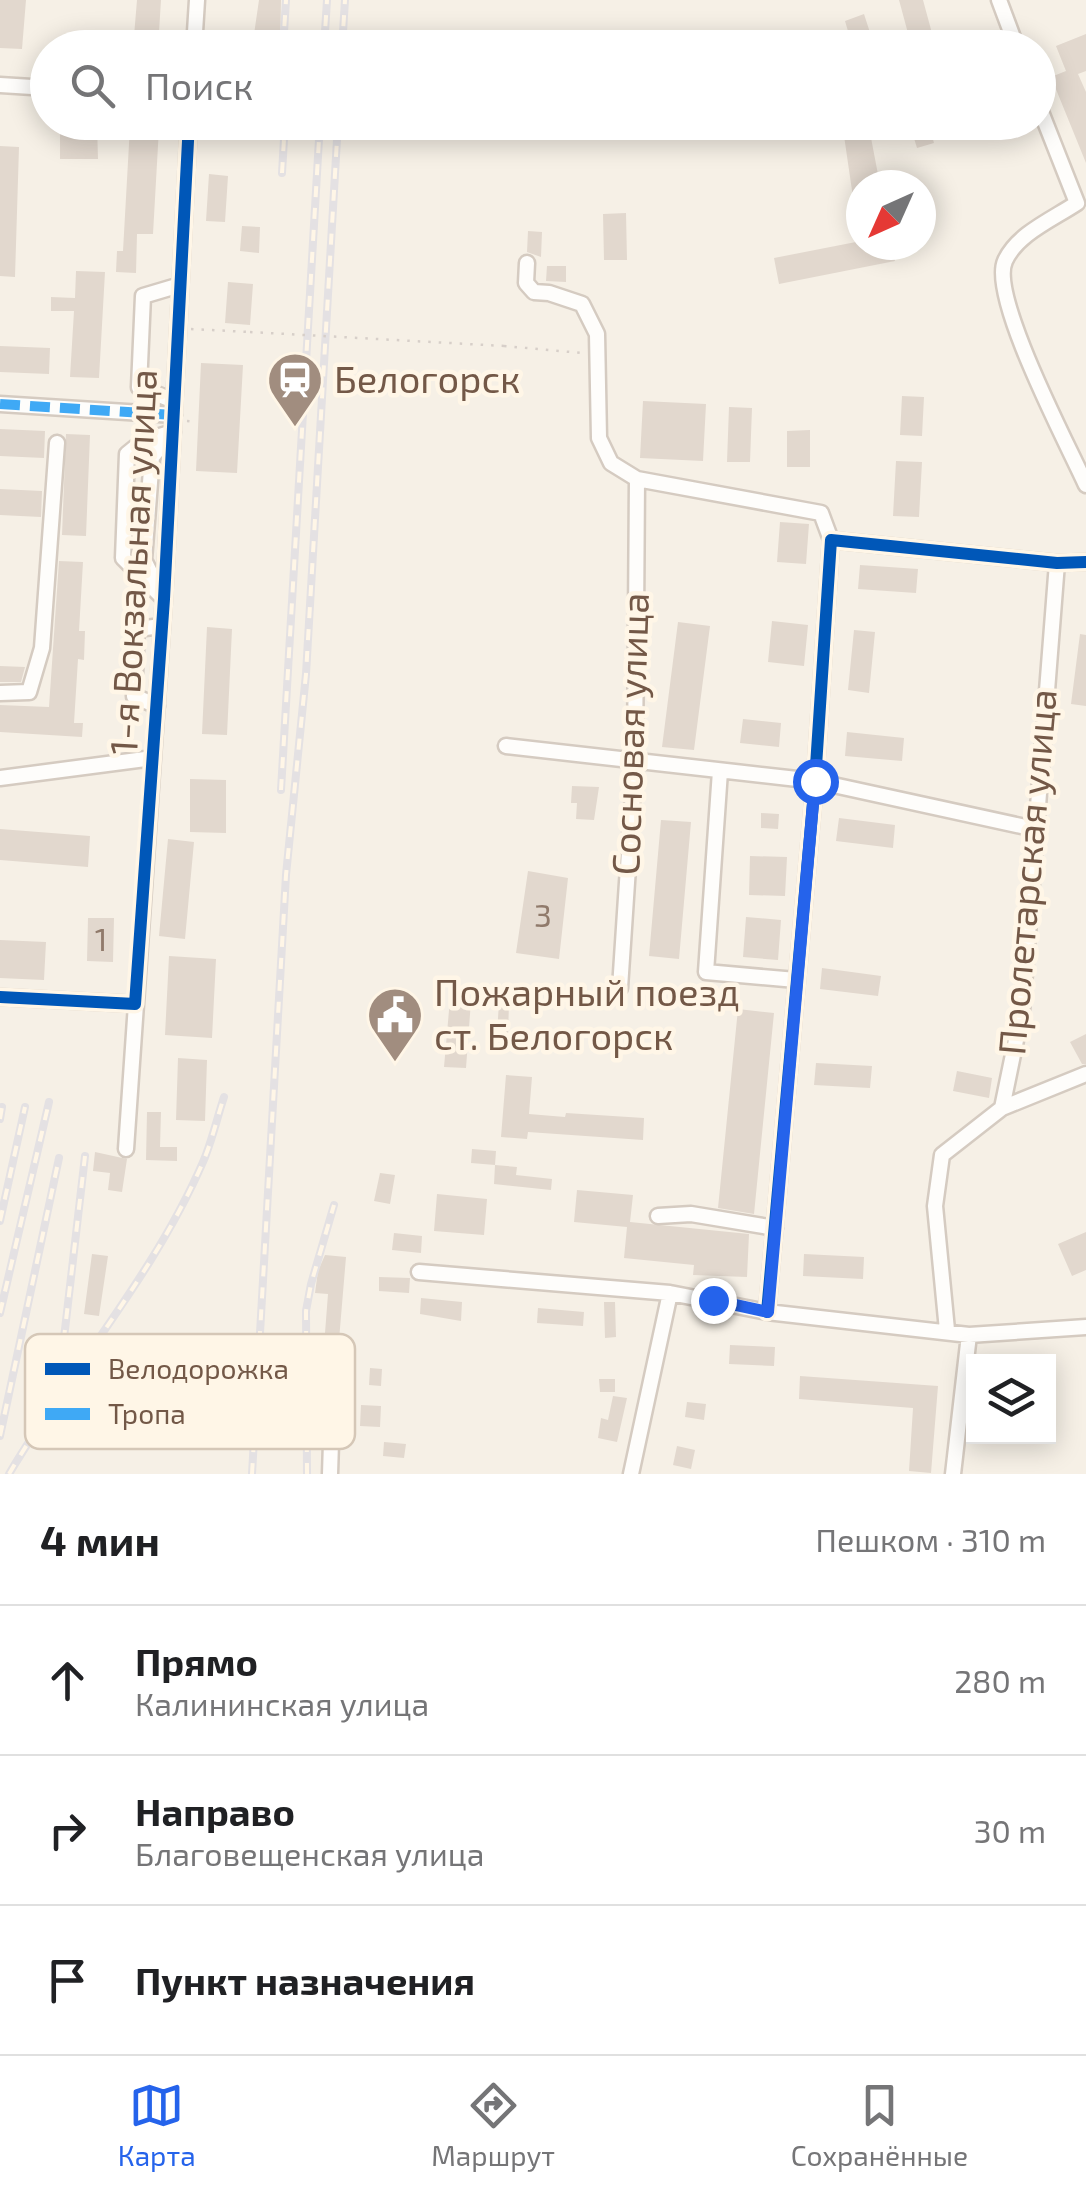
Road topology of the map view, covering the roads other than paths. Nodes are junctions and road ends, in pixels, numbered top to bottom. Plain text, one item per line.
1 (198, 0) edge
2 (998, 0) edge
3 (196, 30) edge
4 (1010, 30) edge
5 (0, 85) edge
6 (30, 87) edge
7 (188, 140) edge
8 (1055, 140) edge
9 (1080, 192) edge
10 (527, 263) dead end
11 (180, 284) junction
12 (0, 404) edge
13 (177, 411) junction
14 (173, 432) junction
15 (56, 442) dead end
16 (637, 479) junction
17 (1086, 485) edge
18 (831, 540) junction
19 (1086, 562) edge
20 (1057, 563) junction
21 (164, 599) junction
22 (162, 626) junction
23 (0, 693) edge
24 (156, 706) junction
25 (506, 746) dead end
26 (153, 758) junction
27 (635, 762) junction
28 (720, 771) junction
29 (0, 778) edge
30 (815, 781) junction
31 (1035, 830) junction
32 (796, 980) junction
33 (620, 988) dead end
34 (0, 997) edge
35 (135, 1004) junction
36 (1086, 1074) edge
37 (1002, 1108) junction
38 (126, 1149) dead end
39 (658, 1216) dead end
40 (775, 1228) junction
41 (419, 1272) dead end
42 (670, 1293) junction
43 (768, 1312) junction
44 (1086, 1327) edge
45 (947, 1330) junction
46 (969, 1335) junction
47 (331, 1449) edge
48 (330, 1474) edge
49 (631, 1474) edge
50 (953, 1474) edge

1 - 3 street
2 - 4 street
5 - 6 street
7 - 11 street, 1-я Вокзальная улица
8 - 9 street
9 - 17 street
10 - 16 street
11 - 13 street, 1-я Вокзальная улица
11 - 13 street
12 - 13 street
13 - 14 street, 1-я Вокзальная улица
14 - 21 street, 1-я Вокзальная улица
14 - 21 street
14 - 21 street
15 - 23 street
16 - 18 street
16 - 27 street, Сосновая улица
18 - 20 street
18 - 30 street
19 - 20 street
20 - 31 street, Пролетарская улица
21 - 22 street, 1-я Вокзальная улица
22 - 24 street, 1-я Вокзальная улица
22 - 24 street
24 - 26 street, 1-я Вокзальная улица
25 - 27 street
26 - 29 street
26 - 35 street, 1-я Вокзальная улица
27 - 28 street
27 - 33 street, Сосновая улица
28 - 30 street
28 - 32 street
30 - 31 street
30 - 32 street
31 - 37 street, Пролетарская улица
32 - 40 street
34 - 35 street
35 - 38 street, 1-я Вокзальная улица
36 - 37 street
37 - 45 street, Пролетарская улица
39 - 40 street
40 - 43 street
41 - 42 street
42 - 43 street
42 - 49 street
43 - 45 street
44 - 46 street
45 - 46 street
46 - 50 street
47 - 48 street

